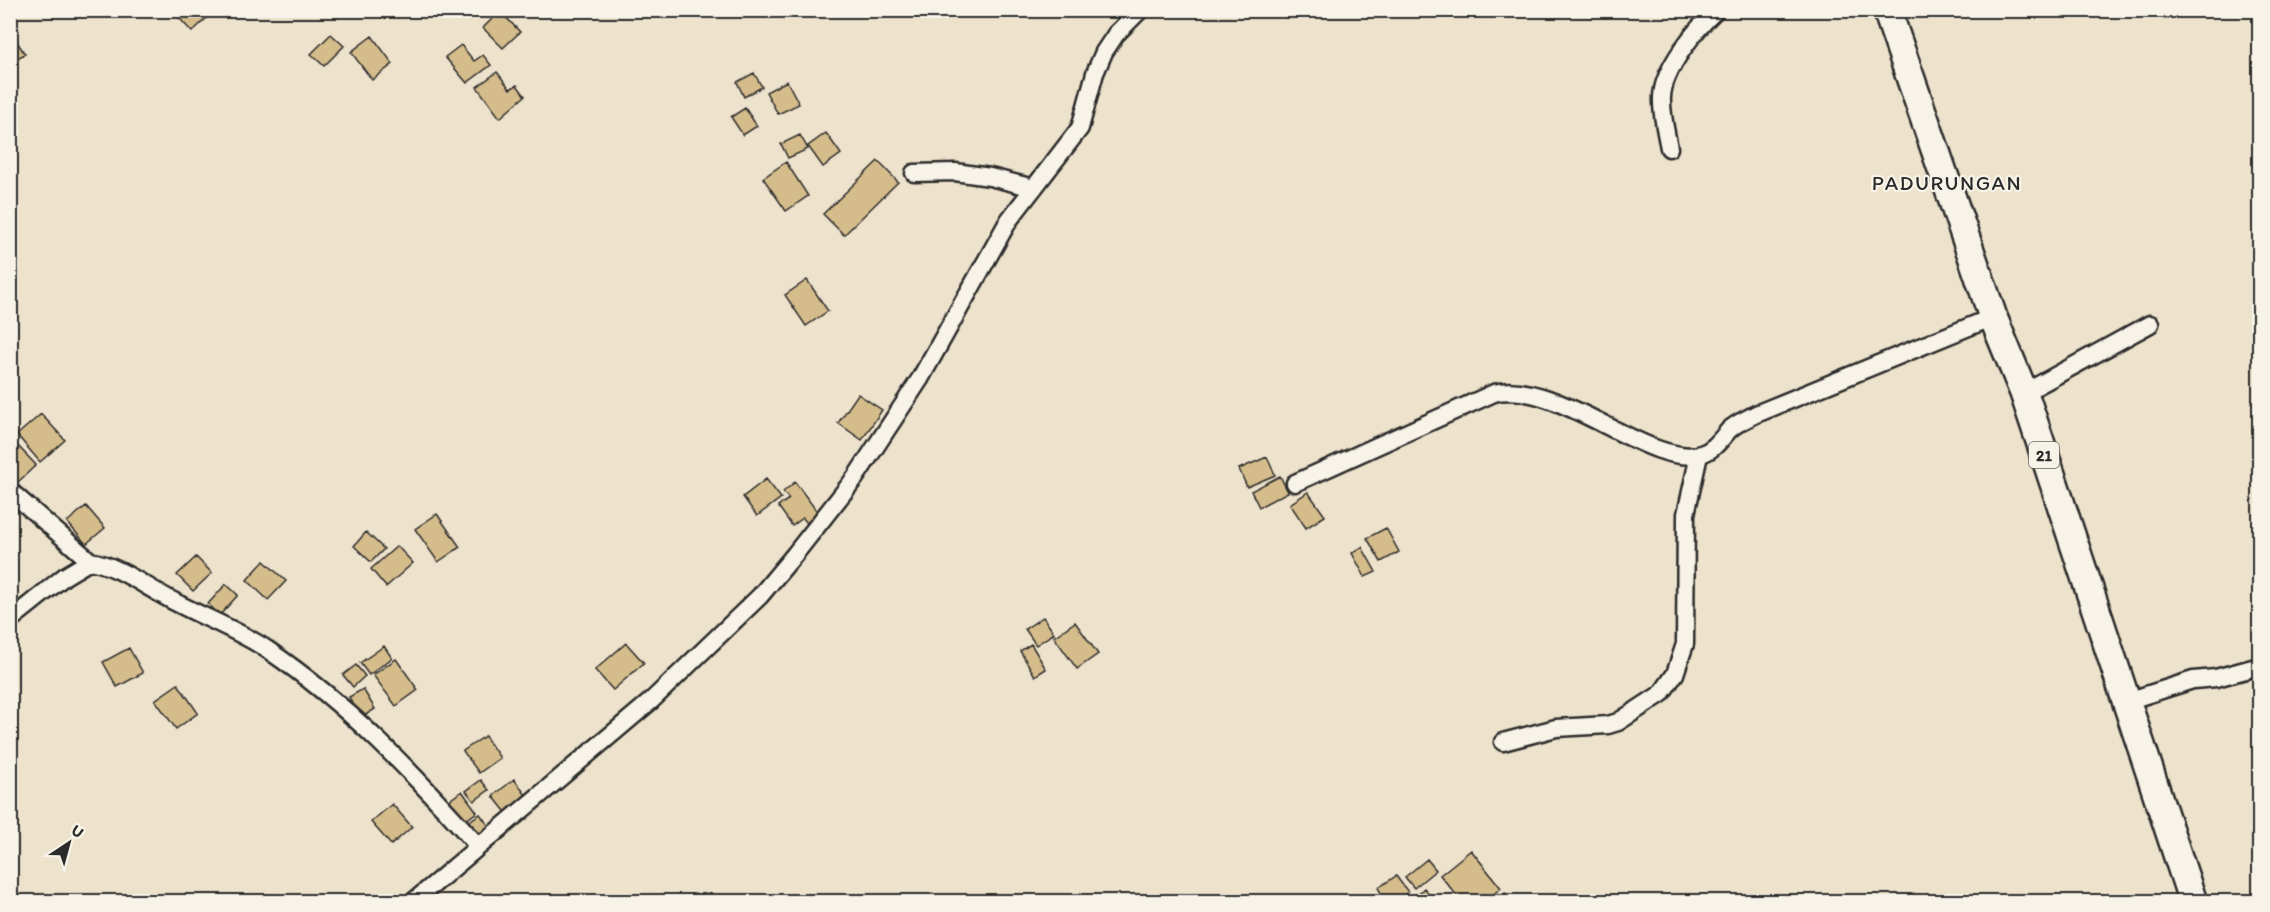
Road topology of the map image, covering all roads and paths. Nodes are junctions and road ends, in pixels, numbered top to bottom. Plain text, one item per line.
1 (1140, 10) edge
2 (1716, 10) edge
3 (1887, 10) edge
4 (1669, 148) dead end
5 (914, 173) dead end
6 (1034, 188) junction
7 (1993, 317) junction
8 (2150, 324) dead end
9 (2024, 393) junction
10 (1700, 454) junction
11 (1295, 483) dead end
12 (10, 491) edge
13 (90, 561) junction
14 (10, 620) edge
15 (2259, 666) edge
16 (2124, 702) junction
17 (1503, 742) dead end
18 (478, 846) junction
19 (413, 902) edge
20 (2193, 902) edge

1 - 6 street
2 - 4 street
3 - 7 highway, 21
5 - 6 street
6 - 18 street
7 - 9 highway, 21
7 - 10 street
8 - 9 street
9 - 16 highway, 21
10 - 11 street
10 - 17 street
12 - 13 street
13 - 14 street
13 - 18 street
15 - 16 street
16 - 20 highway, 21
18 - 19 street

